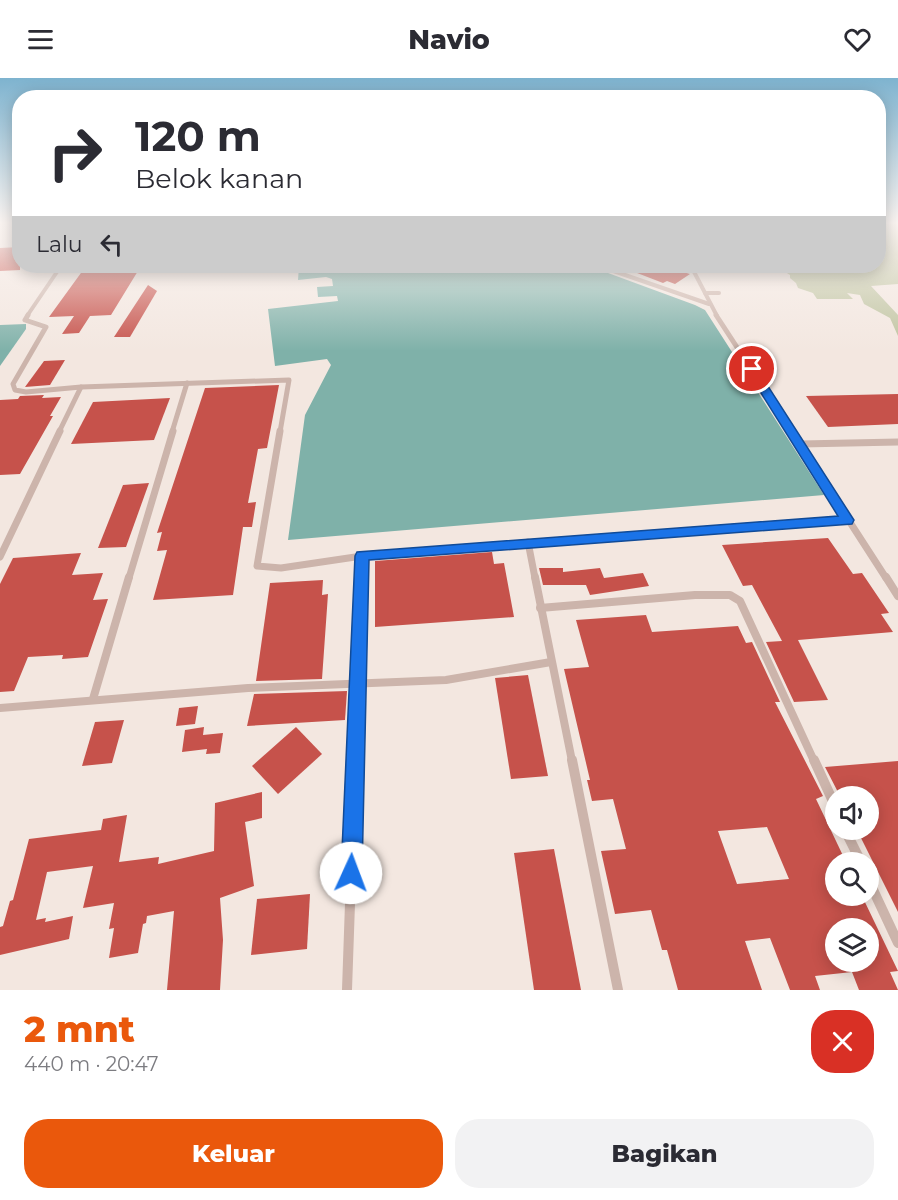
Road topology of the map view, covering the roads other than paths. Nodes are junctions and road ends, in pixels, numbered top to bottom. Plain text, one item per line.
1 (56, 273) edge
2 (620, 273) edge
3 (695, 273) edge
4 (705, 293) junction
5 (719, 293) dead end
6 (709, 304) junction
7 (187, 383) junction
8 (81, 387) junction
9 (898, 442) edge
10 (801, 444) junction
11 (847, 520) junction
12 (528, 542) junction
13 (0, 556) edge
14 (362, 556) junction
15 (898, 596) edge
16 (540, 608) junction
17 (551, 662) junction
18 (359, 686) junction
19 (93, 699) junction
20 (0, 708) edge
21 (826, 786) edge
22 (879, 902) edge
23 (898, 943) edge
24 (346, 990) edge
25 (618, 990) edge

1 - 8 lane
2 - 6 lane
3 - 4 lane
4 - 5 lane
4 - 6 lane
6 - 10 lane
7 - 8 lane
7 - 14 lane
7 - 19 lane
8 - 13 lane
9 - 10 lane
10 - 11 lane
11 - 12 lane
11 - 15 lane
12 - 14 lane
12 - 16 lane
14 - 18 lane
16 - 17 lane
16 - 21 lane
17 - 18 lane
17 - 25 lane
18 - 19 lane
18 - 24 lane
19 - 20 lane
22 - 23 lane

